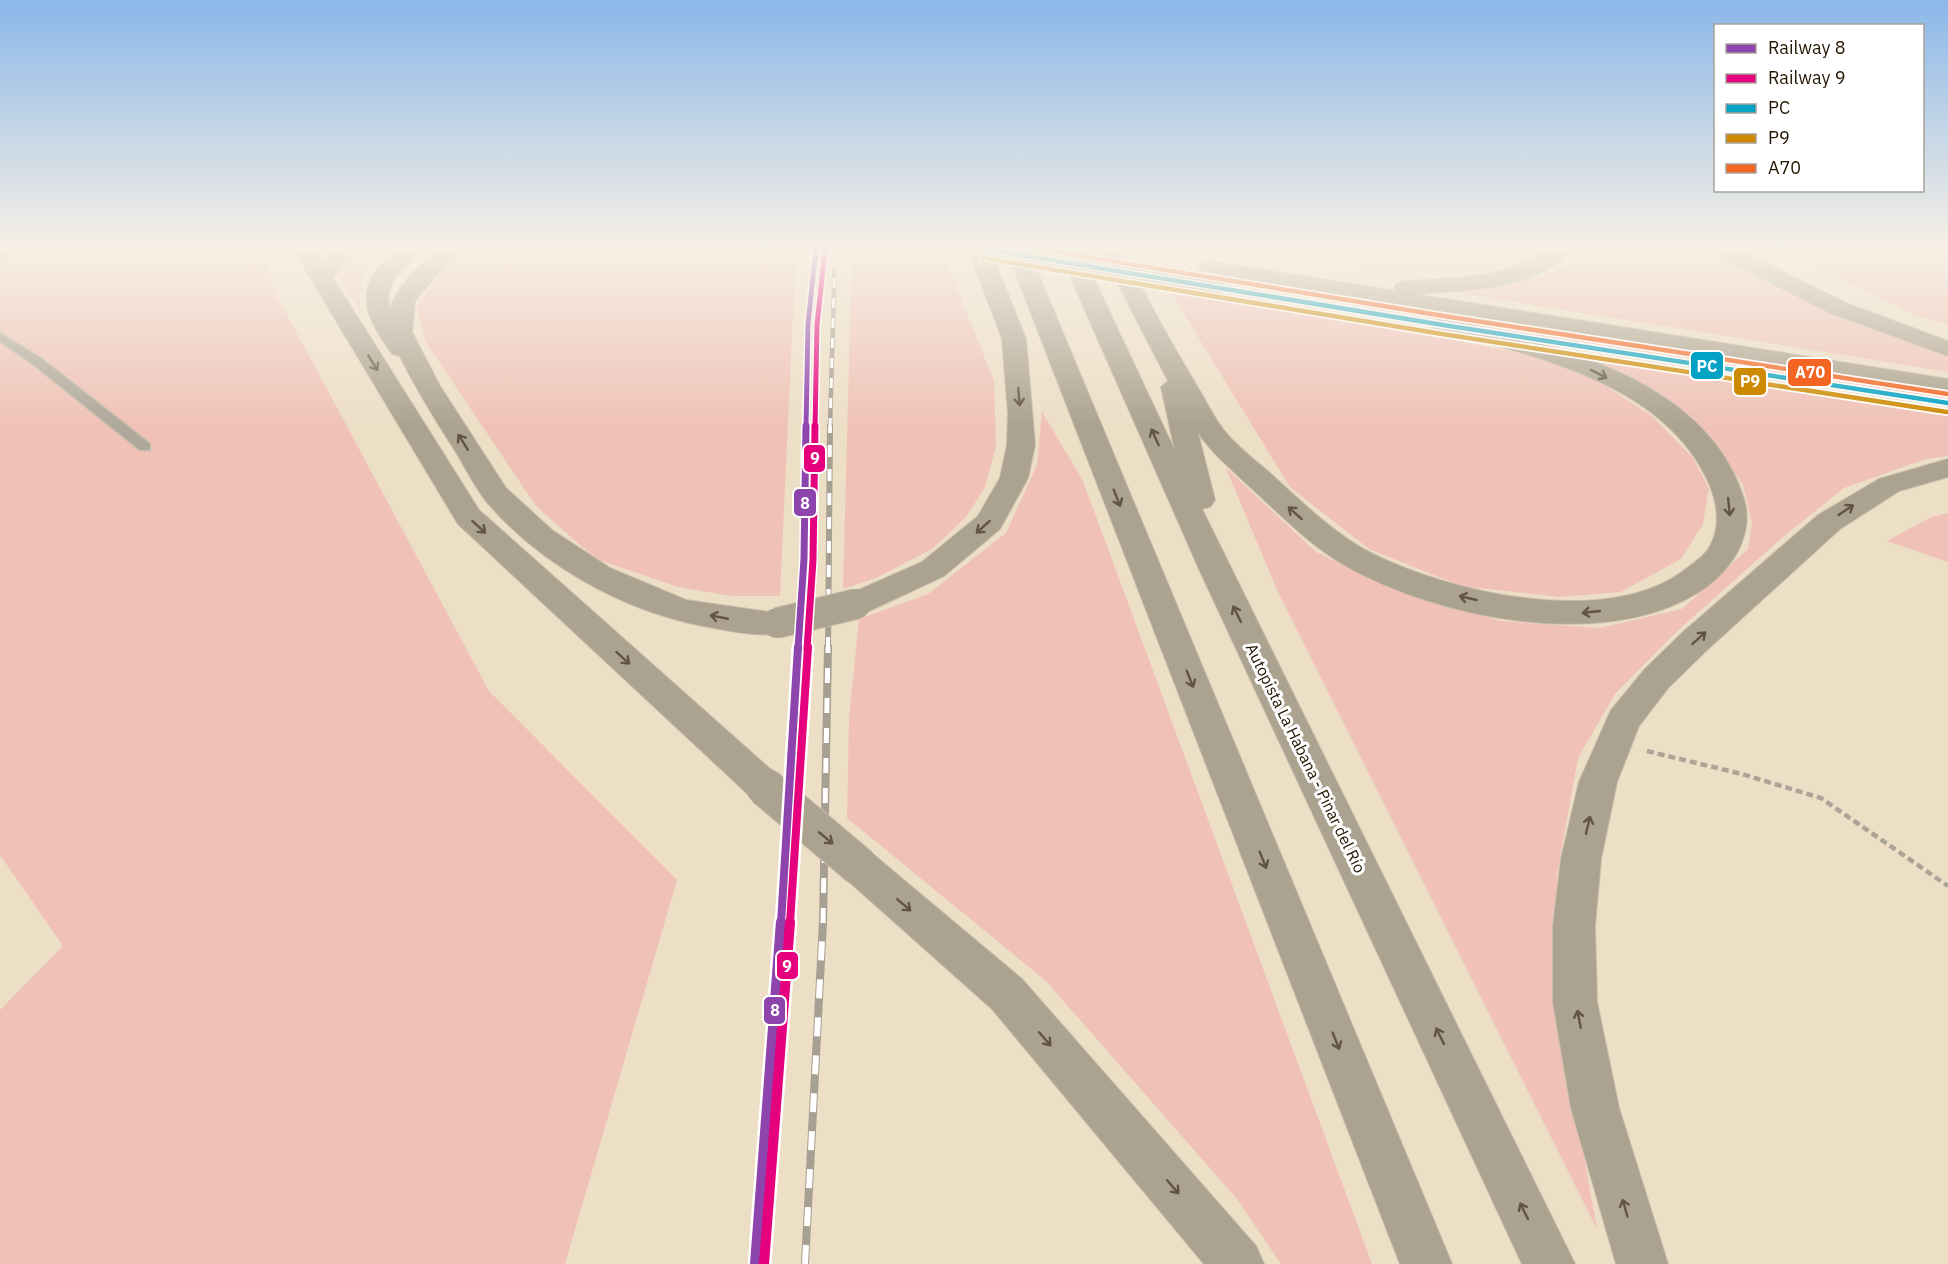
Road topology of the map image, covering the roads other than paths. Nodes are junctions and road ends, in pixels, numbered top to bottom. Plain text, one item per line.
1 (339, 308) edge
2 (377, 308) edge
3 (402, 308) edge
4 (1002, 308) edge
5 (1041, 308) edge
6 (1096, 308) edge
7 (1142, 308) edge
8 (1361, 308) edge
9 (1454, 308) edge
10 (1838, 308) edge
11 (1443, 325) junction
12 (0, 337) edge
13 (1014, 339) junction
14 (1948, 349) edge
15 (1168, 359) junction
16 (422, 377) junction
17 (1948, 387) edge
18 (1074, 390) junction
19 (1948, 403) edge
20 (145, 447) dead end
21 (1948, 468) edge
22 (1215, 569) junction
23 (1238, 1264) edge
24 (1426, 1264) edge
25 (1549, 1264) edge
26 (1642, 1264) edge

1 -> 23 highway, bridge
2 - 16 highway
3 - 16 highway
4 - 13 highway
5 - 18 highway
22 -> 6 highway, Autopista La Habana - Pinar del Río
7 - 15 highway
8 - 11 highway
9 - 17 highway
10 - 14 highway
11 -> 15 highway
11 - 19 highway
12 - 20 lane
13 -> 16 highway, bridge
13 - 18 highway
15 - 22 highway
18 -> 24 highway
26 -> 21 highway
25 -> 22 highway, Autopista La Habana - Pinar del Río

